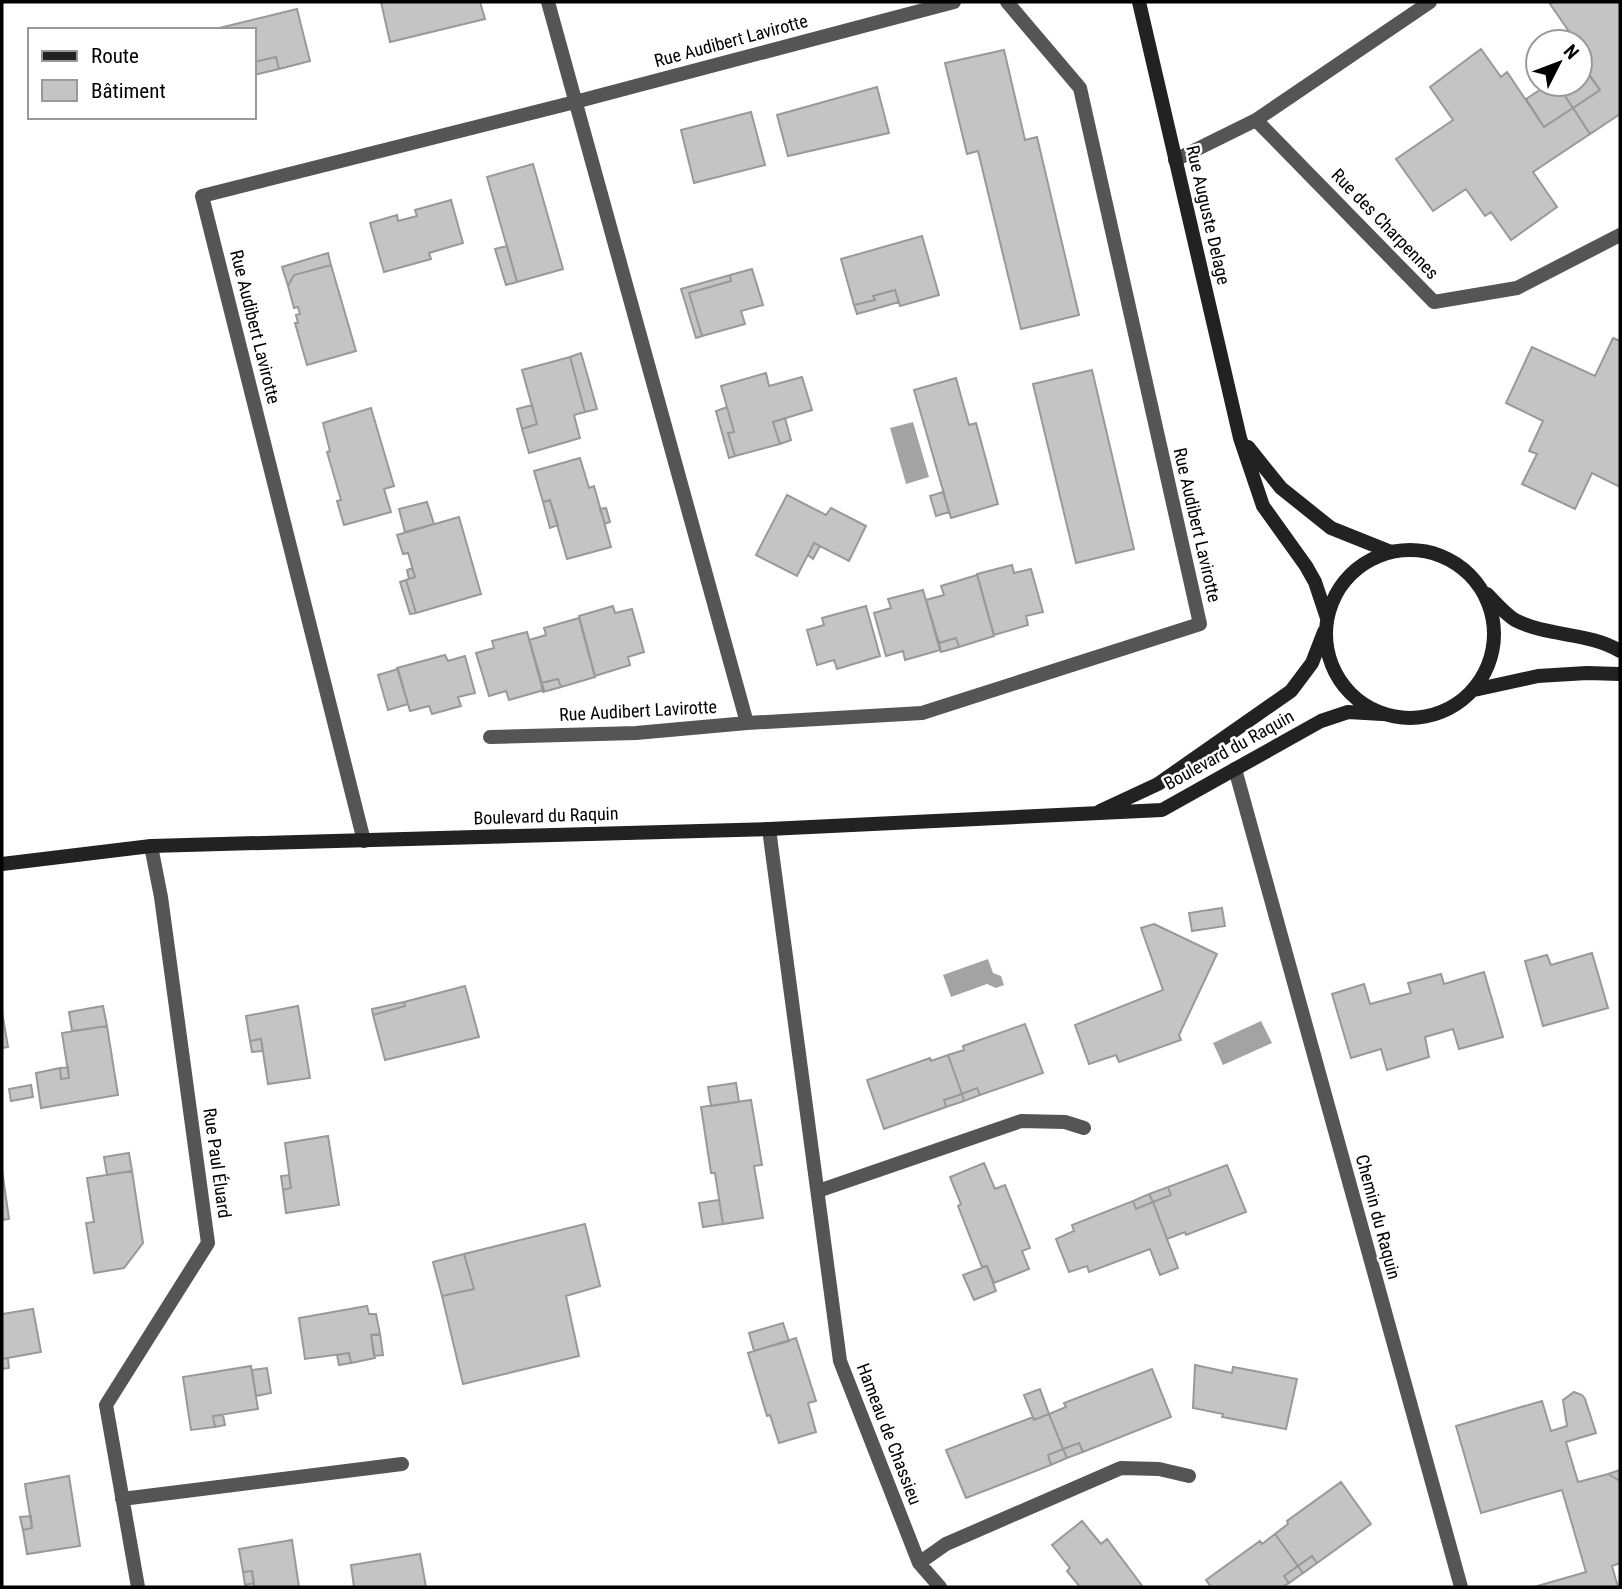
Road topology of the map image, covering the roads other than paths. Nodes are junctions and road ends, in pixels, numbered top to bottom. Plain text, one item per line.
1 (548, 2) edge
2 (954, 2) edge
3 (1007, 2) edge
4 (1139, 2) edge
5 (1430, 2) edge
6 (938, 4) edge
7 (575, 102) junction
8 (1256, 120) junction
9 (1175, 160) junction
10 (1620, 234) edge
11 (1240, 438) junction
12 (1391, 552) junction
13 (1483, 591) junction
14 (1326, 624) junction
15 (1620, 651) edge
16 (1620, 674) edge
17 (1474, 690) junction
18 (1382, 714) junction
19 (747, 723) junction
20 (490, 737) dead end
21 (1235, 769) junction
22 (1092, 814) junction
23 (769, 829) junction
24 (364, 841) junction
25 (151, 846) junction
26 (2, 864) edge
27 (1084, 1128) dead end
28 (818, 1191) junction
29 (402, 1464) dead end
30 (1189, 1476) dead end
31 (122, 1499) junction
32 (919, 1563) junction
33 (138, 1587) edge
34 (940, 1587) edge
35 (1461, 1587) edge

1 - 7 street, Rue Audibert Lavirotte
2 - 6 street, Rue Audibert Lavirotte
3 - 19 street, Rue Audibert Lavirotte
4 - 9 street, Rue Auguste Delage
5 - 8 street
6 - 7 street, Rue Audibert Lavirotte
7 - 19 street, Rue Audibert Lavirotte
7 - 24 street, Rue Audibert Lavirotte
8 - 9 street
8 - 10 street, Rue des Charpennes
9 - 11 street, Rue Auguste Delage
11 - 12 street, Rue Auguste Delage
11 - 14 street, Rue Auguste Delage
12 - 13 street
12 - 14 street
13 - 15 street
13 - 17 street
14 - 18 street
14 - 22 street, Boulevard du Raquin
16 - 17 street
17 - 18 street
18 - 21 street, Boulevard du Raquin
19 - 20 street, Rue Audibert Lavirotte
21 - 22 street, Boulevard du Raquin
21 - 35 street, Chemin du Raquin
22 - 23 street, Boulevard du Raquin
23 - 24 street, Boulevard du Raquin
23 - 28 street, Hameau de Chassieu
24 - 25 street, Boulevard du Raquin
25 - 26 street, Boulevard du Raquin
25 - 31 street, Rue Paul Éluard
27 - 28 street
28 - 32 street, Hameau de Chassieu
29 - 31 street
30 - 32 street
31 - 33 street, Rue Paul Éluard
32 - 34 street, Hameau de Chassieu

